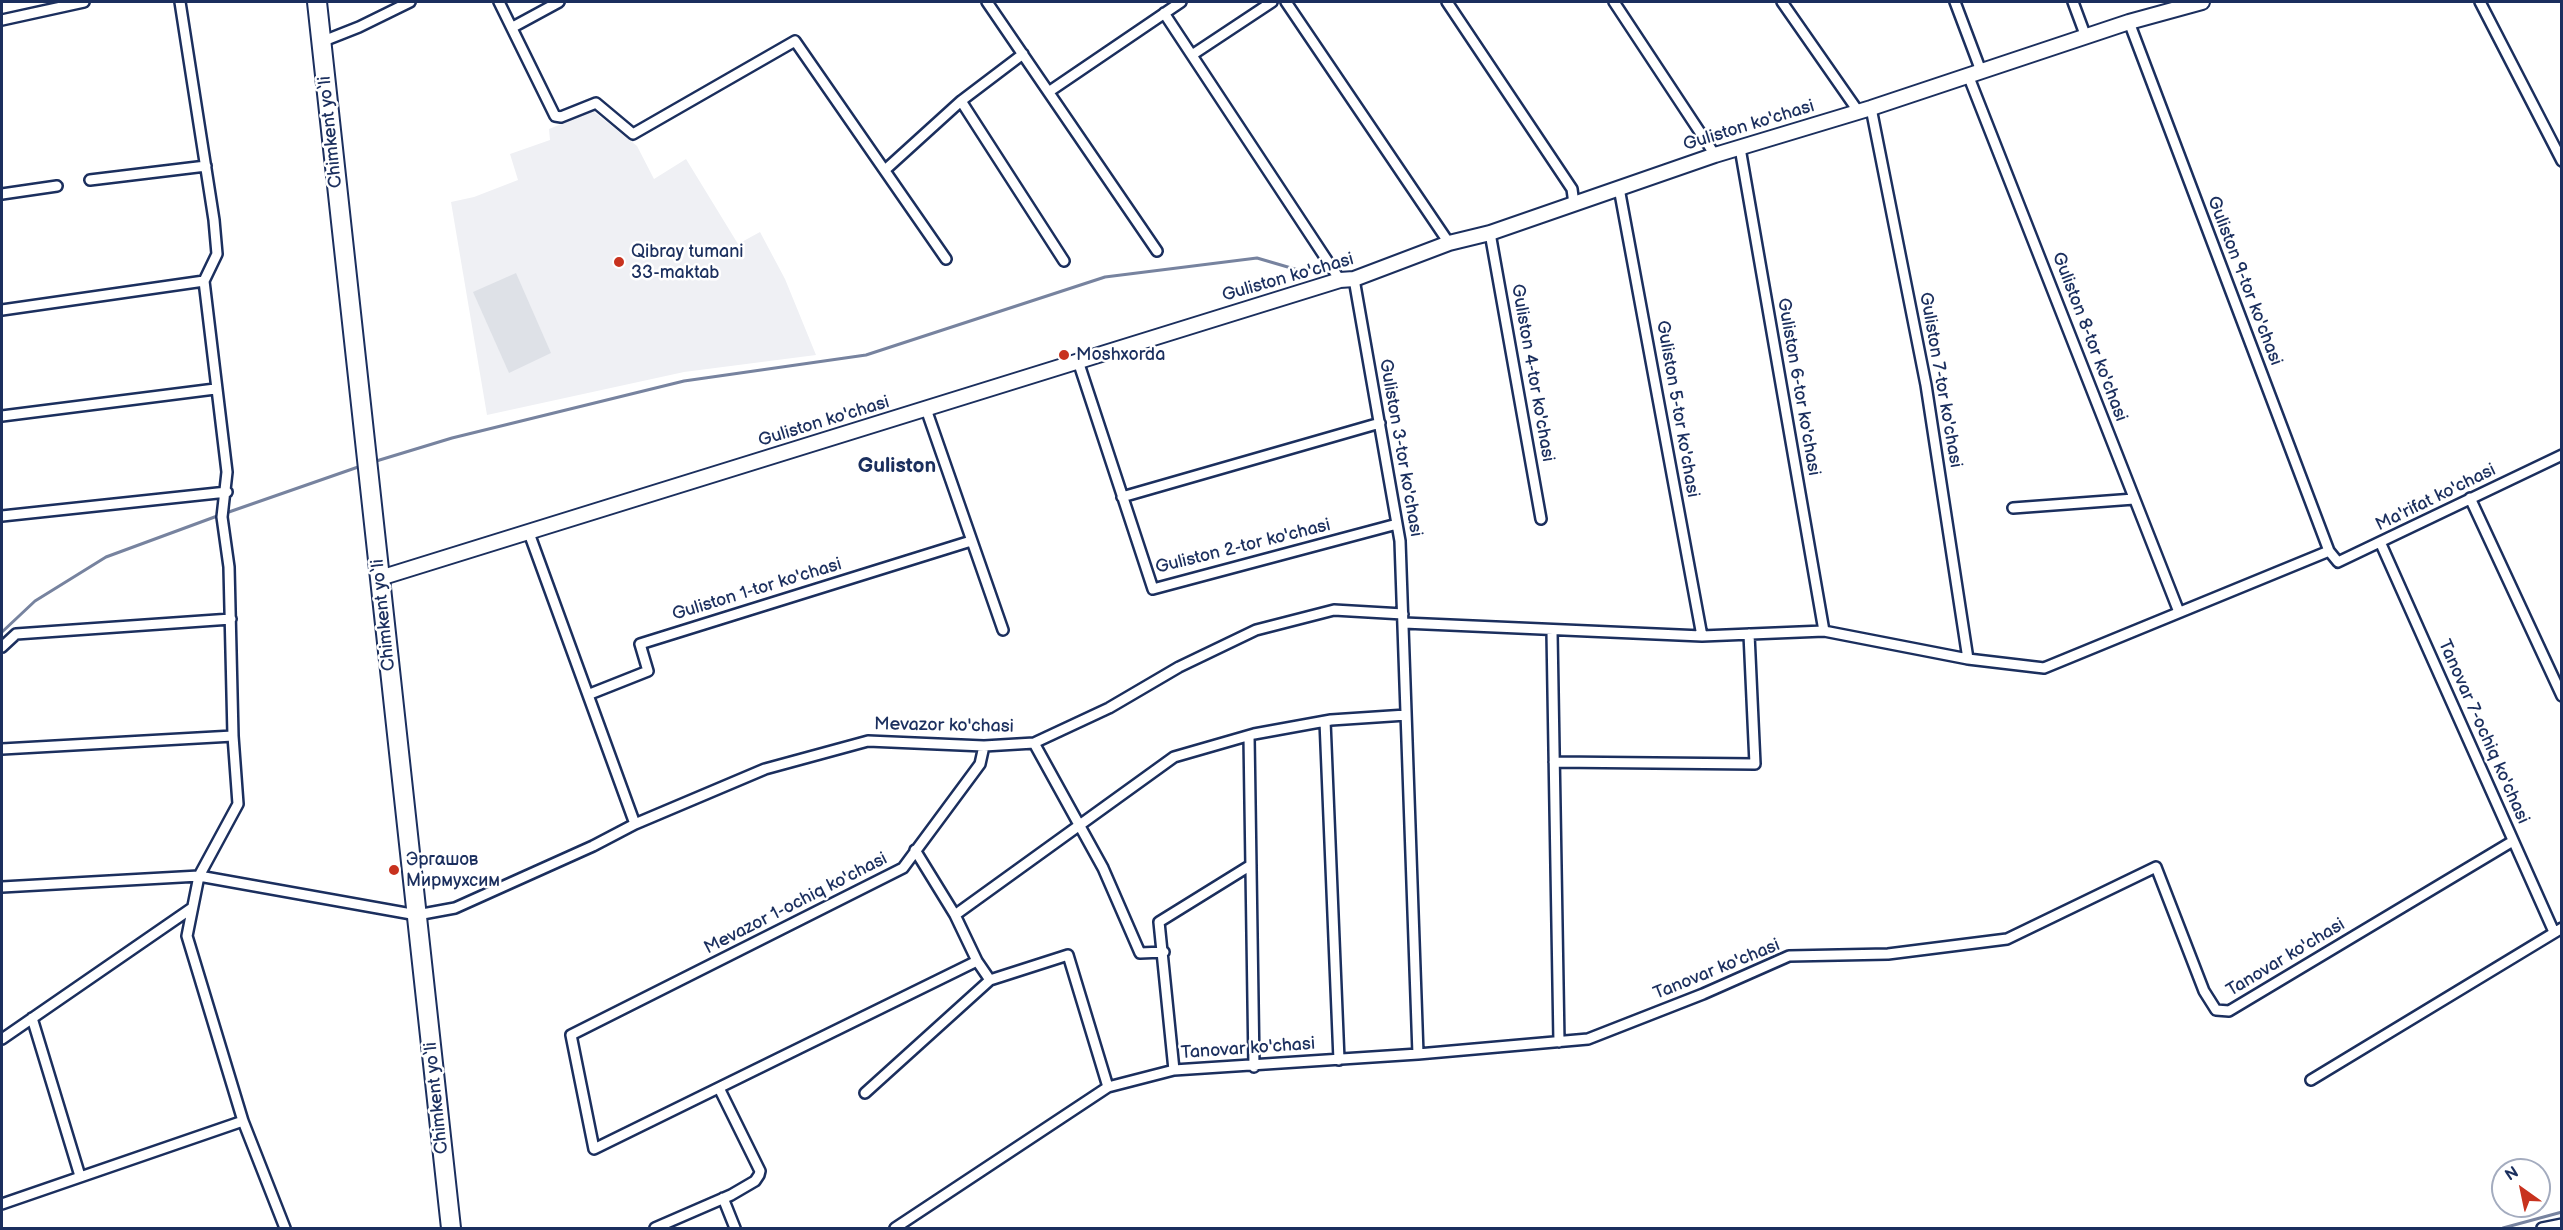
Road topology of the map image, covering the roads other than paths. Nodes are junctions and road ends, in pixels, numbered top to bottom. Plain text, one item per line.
1 (84, 2) edge
2 (180, 2) edge
3 (317, 2) edge
4 (410, 2) edge
5 (499, 2) edge
6 (559, 2) edge
7 (987, 2) edge
8 (1181, 2) edge
9 (1272, 2) edge
10 (1286, 2) edge
11 (1447, 2) edge
12 (1614, 2) edge
13 (1782, 2) edge
14 (1955, 2) edge
15 (2073, 2) edge
16 (2202, 2) edge
17 (2480, 2) edge
18 (1164, 13) junction
19 (2, 20) edge
20 (2129, 22) junction
21 (513, 27) junction
22 (2086, 37) junction
23 (321, 42) junction
24 (1023, 54) junction
25 (1192, 55) junction
26 (1974, 73) junction
27 (1050, 91) junction
28 (960, 101) junction
29 (1865, 109) junction
30 (1740, 148) junction
31 (1714, 155) junction
32 (2562, 161) edge
33 (206, 166) junction
34 (885, 170) junction
35 (90, 180) dead end
36 (57, 186) dead end
37 (1619, 188) junction
38 (2, 194) edge
39 (1574, 204) junction
40 (1490, 233) junction
41 (1449, 243) junction
42 (1157, 252) dead end
43 (946, 259) dead end
44 (1064, 261) dead end
45 (1354, 279) junction
46 (1340, 280) junction
47 (204, 281) junction
48 (2, 310) edge
49 (1078, 361) junction
50 (215, 389) junction
51 (926, 409) junction
52 (2, 416) edge
53 (1380, 423) junction
54 (2562, 455) edge
55 (226, 492) junction
56 (1122, 497) junction
57 (2470, 498) junction
58 (2134, 499) junction
59 (2013, 508) dead end
60 (2, 516) edge
61 (1541, 519) dead end
62 (1397, 524) junction
63 (529, 533) junction
64 (971, 541) junction
65 (2381, 544) junction
66 (2329, 551) junction
67 (380, 578) junction
68 (2179, 612) junction
69 (231, 619) junction
70 (1403, 619) junction
71 (1003, 630) dead end
72 (1552, 632) junction
73 (1824, 632) junction
74 (1749, 634) junction
75 (1702, 636) junction
76 (2, 647) edge
77 (1968, 659) junction
78 (590, 694) junction
79 (2562, 696) edge
80 (1406, 715) junction
81 (1325, 721) junction
82 (233, 736) junction
83 (1249, 736) junction
84 (1034, 743) junction
85 (984, 746) junction
86 (2, 749) edge
87 (1554, 762) junction
88 (635, 824) junction
89 (1078, 824) junction
90 (2513, 841) junction
91 (915, 850) junction
92 (1251, 865) junction
93 (199, 876) junction
94 (2, 887) edge
95 (192, 908) junction
96 (417, 915) junction
97 (955, 915) junction
98 (2558, 930) edge
99 (1164, 952) junction
100 (977, 962) junction
101 (990, 980) junction
102 (32, 1018) junction
103 (2, 1039) edge
104 (1559, 1042) junction
105 (1418, 1054) junction
106 (1339, 1060) junction
107 (1254, 1067) junction
108 (1174, 1071) junction
109 (2311, 1080) dead end
110 (1108, 1087) junction
111 (719, 1088) junction
112 (866, 1093) dead end
113 (243, 1121) junction
114 (80, 1176) junction
115 (723, 1198) junction
116 (2, 1204) edge
117 (2559, 1226) edge
118 (285, 1228) edge
119 (451, 1228) edge
120 (654, 1228) edge
121 (735, 1228) edge
122 (895, 1228) edge
123 (2542, 1228) edge

1 - 19 street
2 - 33 street
3 - 23 highway, Chimkent yo‘li
4 - 23 street
5 - 21 street
6 - 21 street
7 - 24 street
8 - 18 street
9 - 25 street
10 - 41 street
11 - 39 street
12 - 31 street
13 - 29 street
14 - 26 street, Guliston 8-tor ko'chasi
15 - 22 street
16 - 20 main road, Guliston ko'chasi
17 - 32 street
18 - 25 street
18 - 27 street
20 - 22 main road, Guliston ko'chasi
20 - 66 street, Guliston 9-tor ko'chasi
21 - 34 street
22 - 26 main road, Guliston ko'chasi
23 - 67 highway, Chimkent yo‘li
24 - 27 street
24 - 28 street
25 - 46 street
26 - 29 main road, Guliston ko'chasi
26 - 58 street, Guliston 8-tor ko'chasi
27 - 42 street
28 - 34 street
28 - 44 street
29 - 30 main road, Guliston ko'chasi
29 - 77 street, Guliston 7-tor ko'chasi
30 - 31 main road, Guliston ko'chasi
30 - 73 street, Guliston 6-tor ko'chasi
31 - 37 main road, Guliston ko'chasi
33 - 35 street
33 - 47 street
34 - 43 street
36 - 38 street
37 - 39 main road, Guliston ko'chasi
37 - 75 street, Guliston 5-tor ko'chasi
39 - 40 main road, Guliston ko'chasi
40 - 41 main road, Guliston ko'chasi
40 - 61 street, Guliston 4-tor ko'chasi
41 - 45 main road, Guliston ko'chasi
45 - 46 main road, Guliston ko'chasi
45 - 53 street, Guliston 3-tor ko'chasi
46 - 49 main road, Guliston ko'chasi
47 - 48 street
47 - 50 street
49 - 51 main road, Guliston ko'chasi
49 - 56 street, Guliston 2-tor ko'chasi
50 - 52 street
50 - 55 street
51 - 63 main road, Guliston ko'chasi
51 - 64 street
53 - 56 street
53 - 62 street, Guliston 3-tor ko'chasi
54 - 57 street, Ma'rifat ko'chasi
55 - 60 street
55 - 69 street
56 - 62 street, Guliston 2-tor ko'chasi
57 - 65 street, Ma'rifat ko'chasi
57 - 79 street
58 - 59 street
58 - 68 street, Guliston 8-tor ko'chasi
62 - 70 street, Guliston 3-tor ko'chasi
63 - 67 main road, Guliston ko'chasi
63 - 78 street
64 - 71 street
64 - 78 street, Guliston 1-tor ko'chasi
65 - 66 street, Ma'rifat ko'chasi
65 - 90 street, Tanovar 7-ochiq ko'chasi
66 - 68 street, Mevazor ko'chasi
67 - 96 highway, Chimkent yo‘li
68 - 77 street, Mevazor ko'chasi
69 - 76 street
69 - 82 street
70 - 72 street, Mevazor ko'chasi
70 - 80 street, Guliston 3-tor ko'chasi
70 - 84 street, Mevazor ko'chasi
72 - 75 street, Mevazor ko'chasi
72 - 87 street
73 - 74 street, Mevazor ko'chasi
73 - 77 street, Mevazor ko'chasi
74 - 75 street, Mevazor ko'chasi
74 - 87 street
78 - 88 street
80 - 81 street
80 - 105 street, Guliston 3-tor ko'chasi
81 - 83 street
81 - 106 street
82 - 86 street
82 - 93 street
83 - 89 street
83 - 92 street
84 - 85 street, Mevazor ko'chasi
84 - 89 street
85 - 88 street, Mevazor ko'chasi
85 - 91 street, Mevazor 1-ochiq ko'chasi
87 - 104 street
88 - 96 street, Mevazor ko'chasi
89 - 97 street
89 - 99 street
90 - 98 street, Tanovar 7-ochiq ko'chasi
90 - 104 street, Tanovar ko'chasi
91 - 97 street
91 - 111 street, Mevazor 1-ochiq ko'chasi
92 - 99 street
92 - 107 street
93 - 94 street
93 - 95 street
93 - 96 street
95 - 102 street
95 - 113 street
96 - 119 highway, Chimkent yo‘li
97 - 100 street
98 - 109 street
99 - 108 street
100 - 101 street
100 - 111 street
101 - 110 street
101 - 112 street
102 - 103 street
102 - 114 street
104 - 105 street, Tanovar ko'chasi
105 - 106 street, Tanovar ko'chasi
106 - 107 street, Tanovar ko'chasi
107 - 108 street, Tanovar ko'chasi
108 - 110 street, Tanovar ko'chasi
110 - 122 street, Tanovar ko'chasi
111 - 115 street
113 - 114 street
113 - 118 street
114 - 116 street
115 - 120 street
115 - 121 street
117 - 123 street

